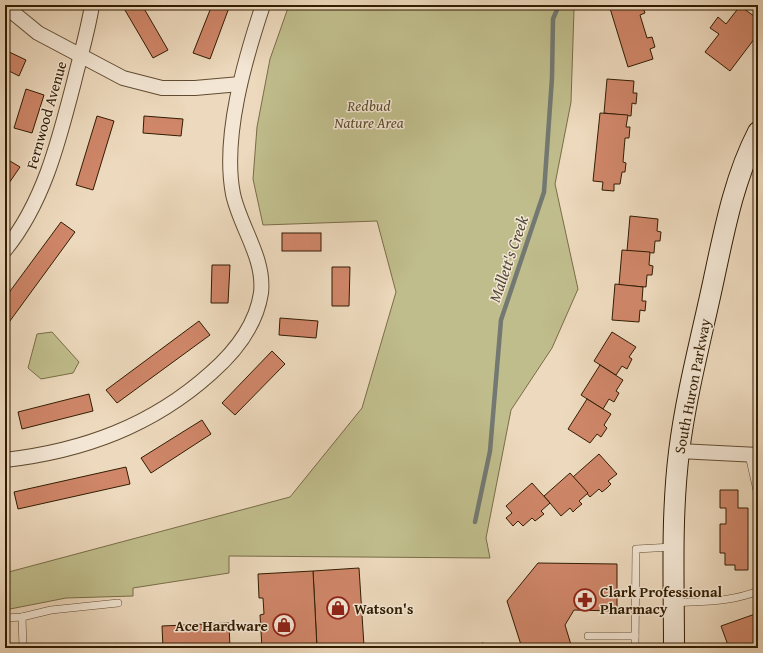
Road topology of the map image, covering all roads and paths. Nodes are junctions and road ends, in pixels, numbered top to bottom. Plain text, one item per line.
1 (92, 5) edge
2 (263, 5) edge
3 (5, 6) edge
4 (80, 57) junction
5 (240, 84) junction
6 (758, 132) edge
7 (5, 250) edge
8 (679, 451) junction
9 (754, 455) edge
10 (5, 460) edge
11 (758, 495) edge
12 (673, 547) junction
13 (758, 591) edge
14 (118, 603) dead end
15 (674, 603) junction
16 (22, 617) junction
17 (5, 618) edge
18 (588, 636) dead end
19 (635, 636) junction
20 (23, 648) edge
21 (468, 648) edge
22 (486, 648) edge
23 (635, 648) edge
24 (674, 648) edge

1 - 4 street, Fernwood Avenue
2 - 5 street
3 - 4 street
4 - 5 street
4 - 7 street, Fernwood Avenue
5 - 10 street
6 - 8 main road, South Huron Parkway
8 - 9 street
8 - 12 main road, South Huron Parkway
9 - 11 lane
12 - 15 main road, South Huron Parkway
12 - 19 lane
13 - 15 lane
14 - 16 lane
15 - 24 main road, South Huron Parkway
16 - 17 lane
16 - 20 lane
18 - 19 lane
19 - 23 lane
21 - 22 path

